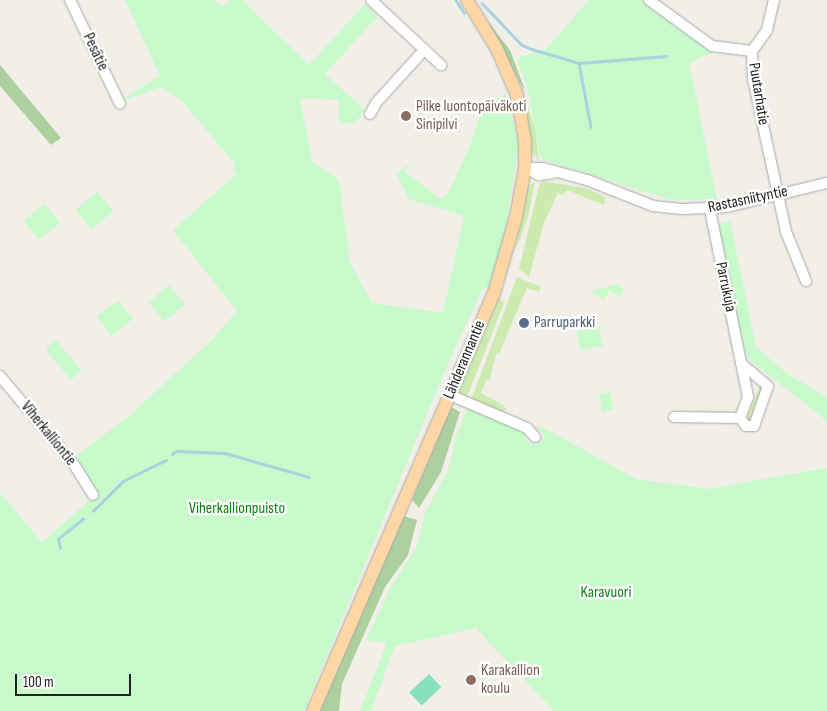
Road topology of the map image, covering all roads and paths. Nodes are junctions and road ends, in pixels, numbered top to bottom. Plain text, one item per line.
1 (70, 0) edge
2 (371, 0) edge
3 (468, 0) edge
4 (649, 0) edge
5 (774, 0) edge
6 (424, 50) junction
7 (752, 51) junction
8 (441, 66) dead end
9 (120, 104) dead end
10 (370, 114) dead end
11 (525, 168) junction
12 (827, 183) edge
13 (777, 194) junction
14 (710, 210) junction
15 (806, 280) dead end
16 (741, 364) junction
17 (0, 376) edge
18 (450, 395) junction
19 (674, 417) dead end
20 (740, 418) junction
21 (535, 437) dead end
22 (93, 495) dead end
23 (313, 711) edge

1 - 9 street, Pesätie
2 - 6 street
3 - 11 main road, Lähderannantie
4 - 7 street, Puutarhatie
5 - 7 street
6 - 8 street
6 - 10 street
7 - 13 street, Puutarhatie
11 - 14 street, Rastasniityntie
11 - 18 main road, Lähderannantie
12 - 13 street, Rastasniityntie
13 - 14 street, Rastasniityntie
13 - 15 street, Puutarhatie
14 - 16 street, Parrukuja
16 - 20 street, Parrukuja
16 - 20 street
17 - 22 street, Viherkalliontie
18 - 21 street
18 - 23 main road, Lähderannantie
19 - 20 street

